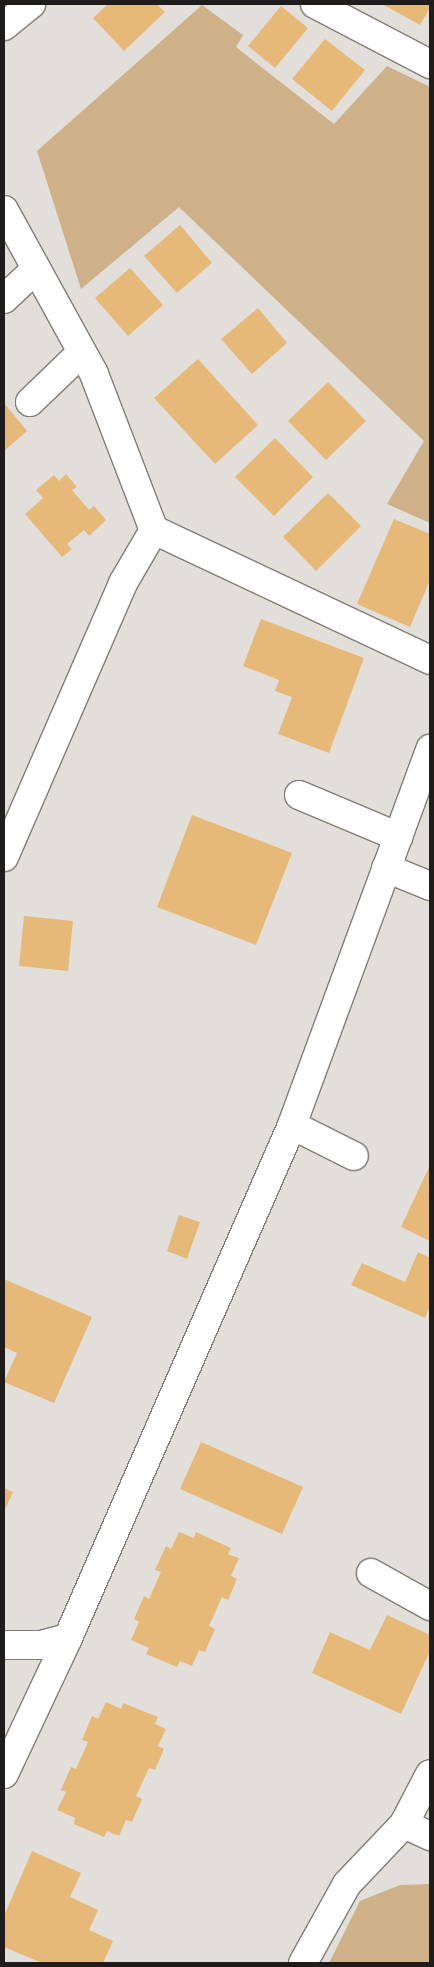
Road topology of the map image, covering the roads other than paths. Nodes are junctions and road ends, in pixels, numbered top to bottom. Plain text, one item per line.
1 (32, 4) edge
2 (315, 4) edge
3 (4, 26) edge
4 (430, 64) edge
5 (4, 210) edge
6 (36, 269) junction
7 (4, 299) edge
8 (82, 352) junction
9 (30, 402) dead end
10 (154, 530) junction
11 (430, 660) edge
12 (430, 749) edge
13 (299, 795) dead end
14 (399, 837) junction
15 (4, 857) edge
16 (386, 868) junction
17 (430, 886) edge
18 (292, 1125) junction
19 (354, 1156) dead end
20 (371, 1573) dead end
21 (430, 1606) edge
22 (68, 1638) junction
23 (4, 1645) edge
24 (4, 1774) edge
25 (430, 1774) edge
26 (404, 1824) junction
27 (430, 1836) edge
28 (303, 1963) edge

1 - 3 street
2 - 4 street
5 - 6 street
6 - 7 street
6 - 8 street
8 - 9 street
8 - 10 street
10 - 11 street
10 - 15 street
12 - 14 street
13 - 14 street
14 - 16 street
16 - 17 street
16 - 18 street
18 - 19 street
18 - 22 street
20 - 21 street
22 - 23 street
22 - 24 street
25 - 26 street
26 - 27 street
26 - 28 street

